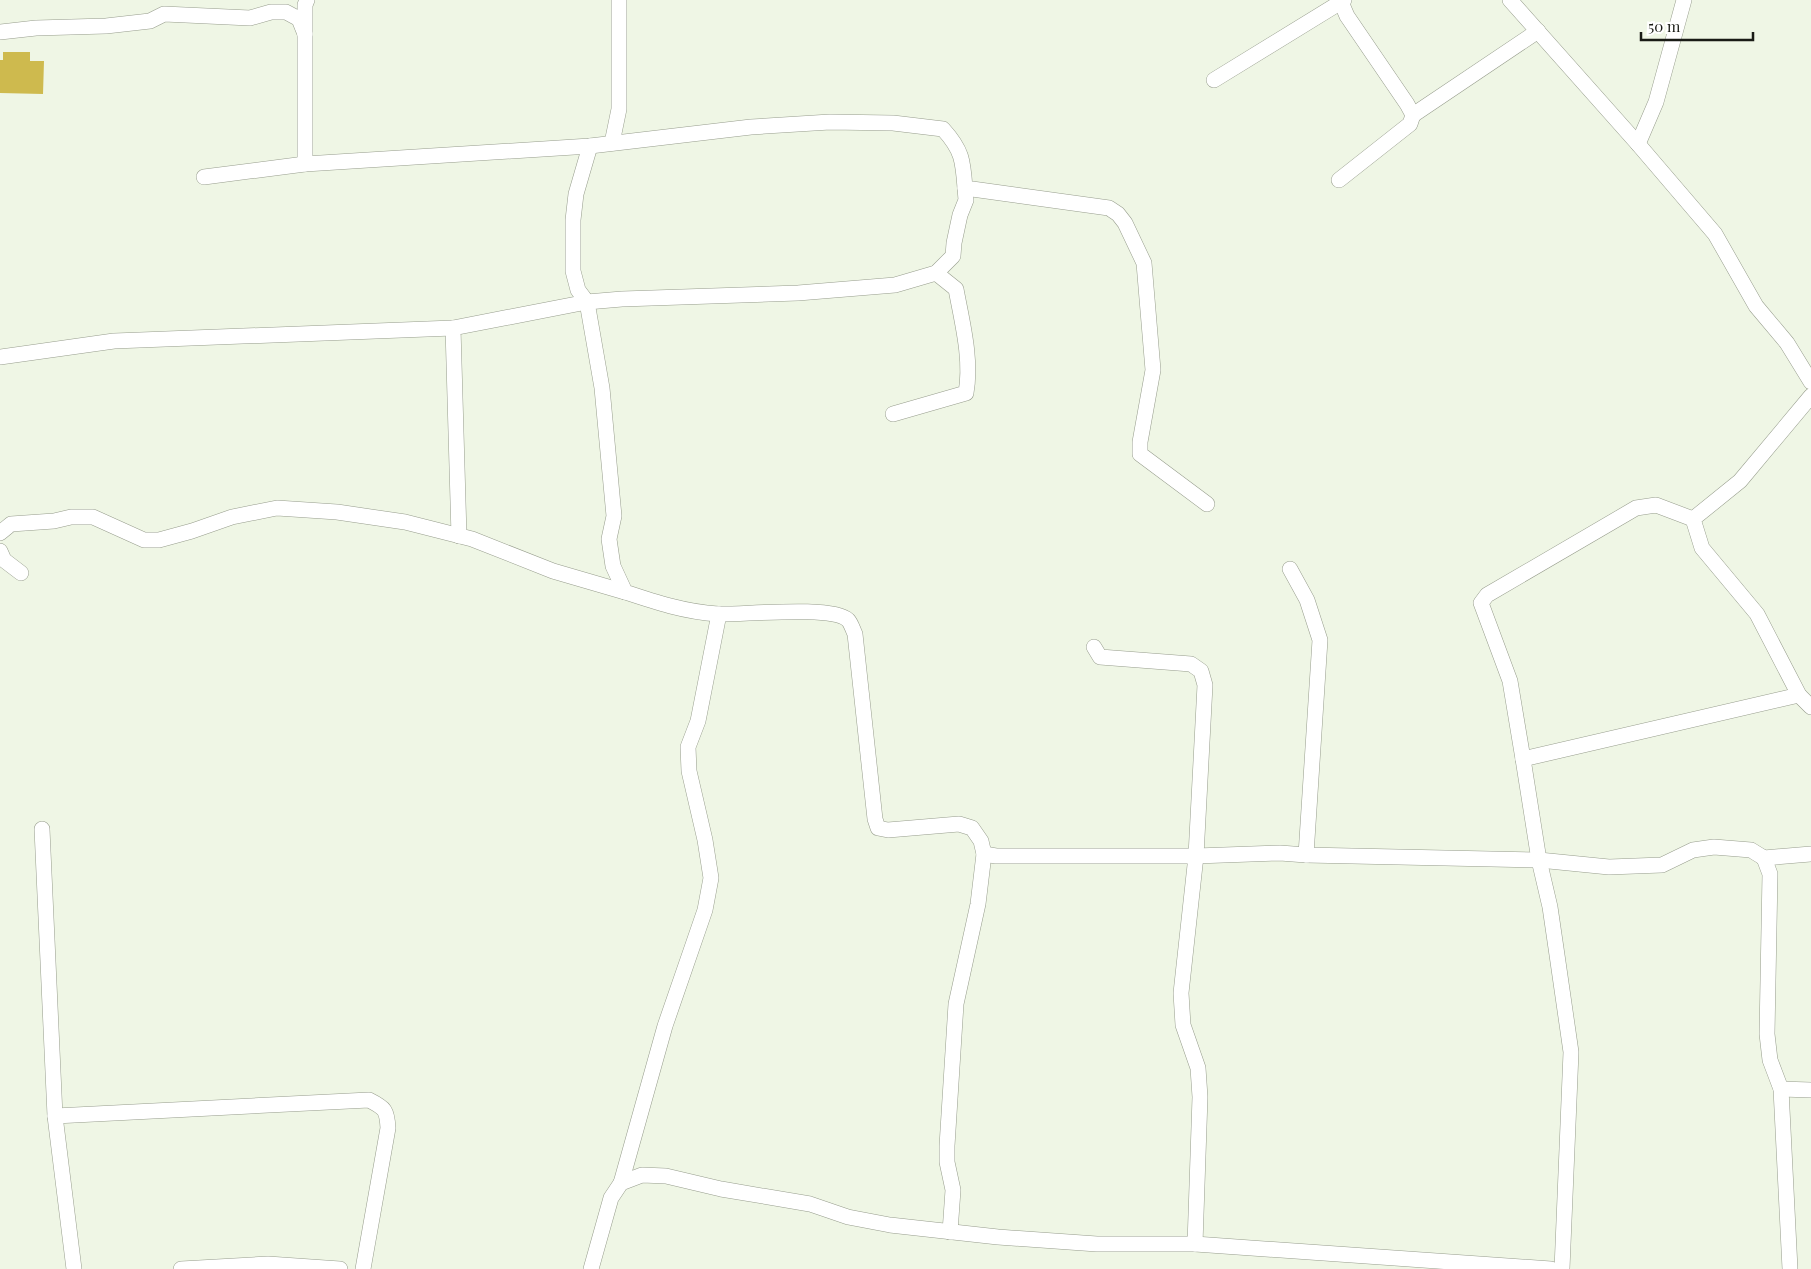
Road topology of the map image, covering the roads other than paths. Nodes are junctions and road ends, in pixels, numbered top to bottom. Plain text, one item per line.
1 (306, 0) edge
2 (619, 0) edge
3 (1510, 0) edge
4 (1684, 0) edge
5 (1335, 3) edge
6 (1538, 31) junction
7 (0, 32) edge
8 (305, 34) junction
9 (1214, 80) dead end
10 (1412, 115) junction
11 (612, 143) junction
12 (1638, 144) junction
13 (590, 146) junction
14 (305, 164) junction
15 (204, 177) dead end
16 (1339, 180) dead end
17 (965, 188) junction
18 (952, 256) junction
19 (936, 273) junction
20 (956, 289) junction
21 (587, 302) junction
22 (453, 328) junction
23 (0, 357) edge
24 (1811, 382) edge
25 (1811, 396) edge
26 (893, 414) dead end
27 (1207, 504) dead end
28 (1693, 519) junction
29 (0, 533) edge
30 (459, 536) junction
31 (0, 551) edge
32 (1290, 568) dead end
33 (21, 572) dead end
34 (624, 592) junction
35 (719, 614) junction
36 (1094, 647) dead end
37 (1799, 695) junction
38 (1811, 707) edge
39 (1523, 759) junction
40 (42, 829) dead end
41 (984, 854) junction
42 (1811, 854) edge
43 (1306, 855) junction
44 (1196, 856) junction
45 (1764, 858) junction
46 (1539, 860) junction
47 (1781, 1089) junction
48 (1811, 1090) edge
49 (55, 1116) junction
50 (620, 1183) junction
51 (950, 1232) junction
52 (1195, 1244) junction
53 (74, 1269) edge
54 (181, 1269) edge
55 (340, 1269) edge
56 (363, 1269) edge
57 (591, 1269) edge
58 (1551, 1269) edge
59 (1562, 1269) edge
60 (1790, 1269) edge

1 - 8 street
2 - 11 street
3 - 6 street
4 - 12 street
5 - 9 street
5 - 10 street
6 - 10 street
6 - 12 street
7 - 8 street
8 - 14 street
10 - 16 street
11 - 13 street
11 - 17 street
12 - 24 street
13 - 14 street
13 - 21 street
14 - 15 street
17 - 18 street
17 - 27 street
18 - 19 street
18 - 20 street
19 - 20 street
19 - 21 street
20 - 26 street
21 - 22 street
21 - 34 street
22 - 23 street
22 - 30 street
25 - 28 street
28 - 37 street
28 - 39 street
29 - 30 street
30 - 34 street
31 - 33 street
32 - 43 street
34 - 35 street
35 - 41 street
35 - 50 street
36 - 44 street
37 - 38 street
37 - 39 street
39 - 46 street
40 - 49 street
41 - 44 street
41 - 51 street
42 - 45 street
43 - 44 street
43 - 46 street
44 - 52 street
45 - 46 street
45 - 47 street
46 - 59 street
47 - 48 street
47 - 60 street
49 - 53 street
49 - 56 street
50 - 51 street
50 - 57 street
51 - 52 street
52 - 58 street
54 - 55 street

